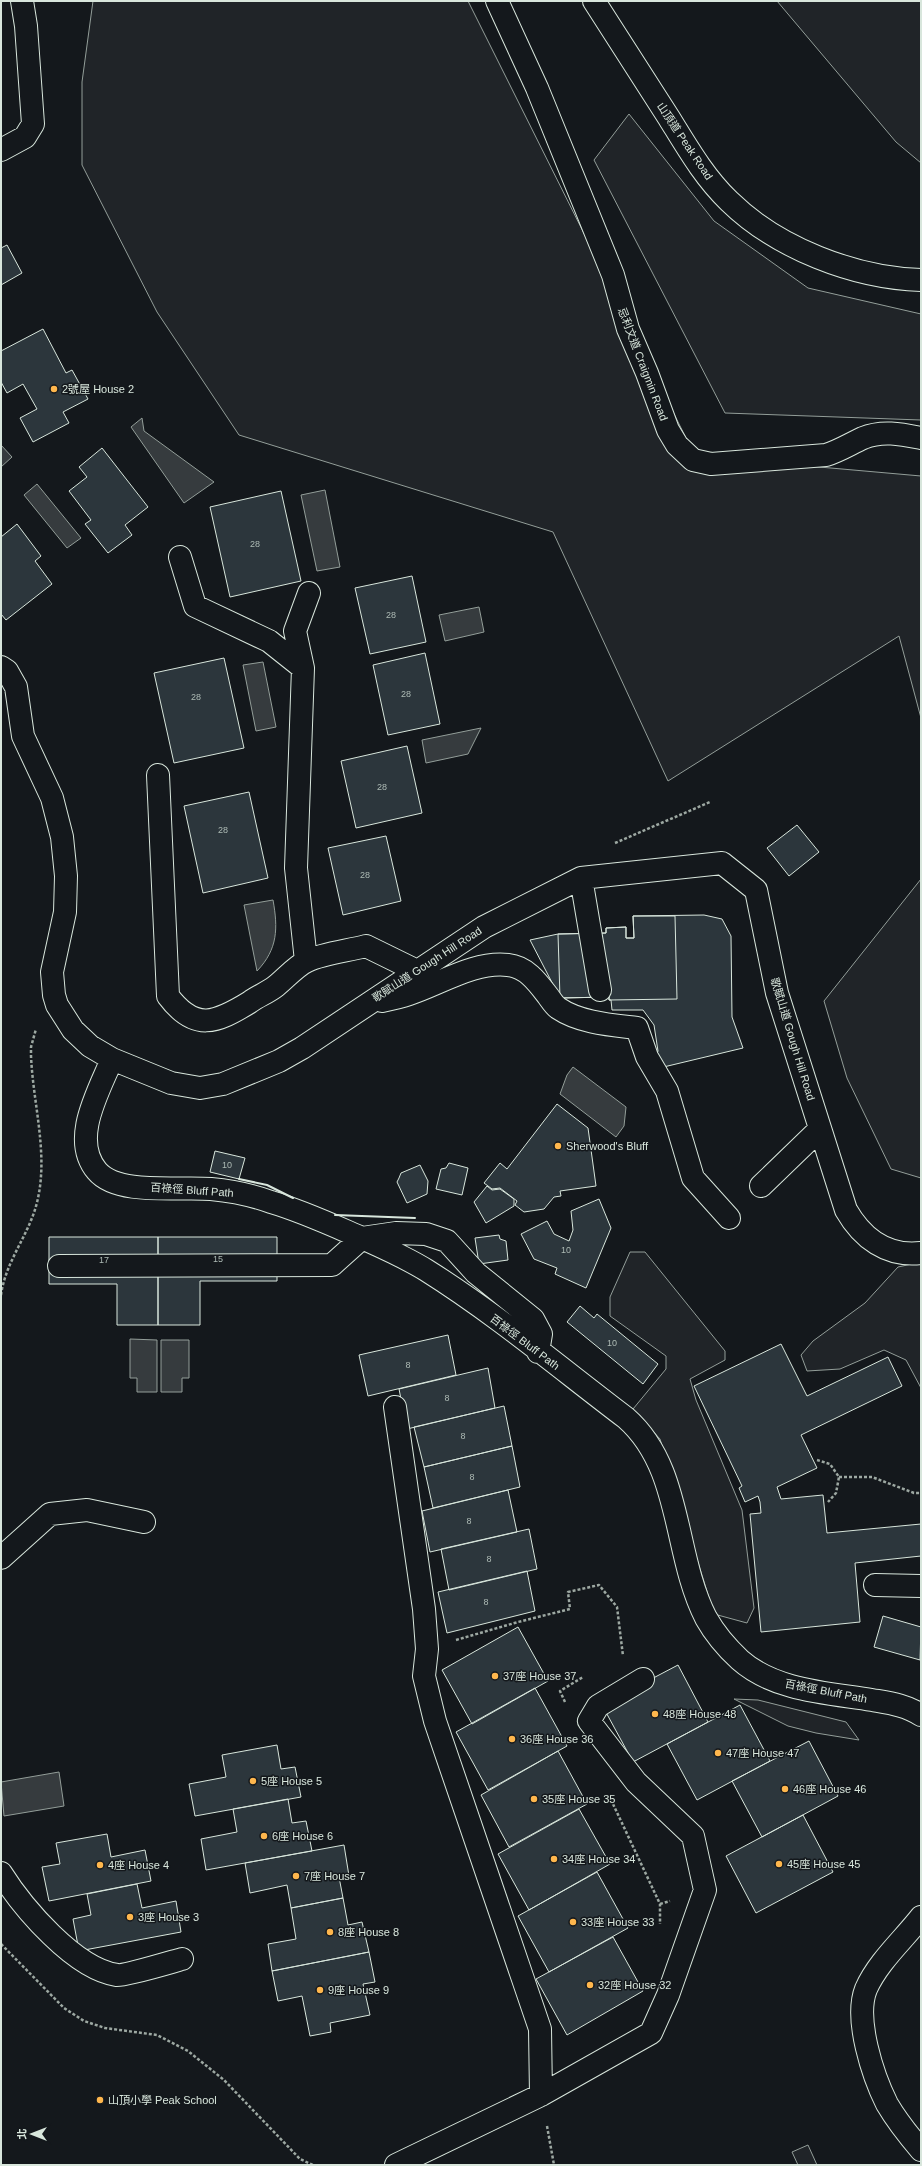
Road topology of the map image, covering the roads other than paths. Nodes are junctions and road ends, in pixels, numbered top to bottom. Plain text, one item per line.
1 (22, 1) edge
2 (497, 1) edge
3 (594, 1) edge
4 (1, 150) edge
5 (921, 280) edge
6 (921, 438) edge
7 (180, 557) dead end
8 (309, 593) dead end
9 (1, 666) edge
10 (303, 668) junction
11 (158, 775) dead end
12 (581, 878) junction
13 (306, 961) junction
14 (417, 971) junction
15 (600, 990) dead end
16 (366, 1005) junction
17 (112, 1059) junction
18 (820, 1129) junction
19 (761, 1186) dead end
20 (730, 1218) dead end
21 (362, 1238) junction
22 (921, 1253) edge
23 (59, 1266) dead end
24 (538, 1352) junction
25 (395, 1407) dead end
26 (144, 1522) dead end
27 (1, 1558) edge
28 (875, 1585) dead end
29 (921, 1586) edge
30 (643, 1679) road end
31 (920, 1710) edge
32 (1, 1874) edge
33 (921, 1917) edge
34 (182, 1959) dead end
35 (541, 2095) junction
36 (921, 2150) edge
37 (396, 2165) edge

1 - 4 street
2 - 6 street, 忌利文道 Craigmin Road
3 - 5 street, 山頂道 Peak Road
7 - 10 street
8 - 10 street
9 - 17 street, 歌賦山道 Gough Hill Road
10 - 13 street
11 - 13 street
12 - 14 street, 歌賦山道 Gough Hill Road
12 - 15 street
12 - 18 street, 歌賦山道 Gough Hill Road
13 - 14 street
14 - 16 street, 歌賦山道 Gough Hill Road
16 - 17 street, 歌賦山道 Gough Hill Road
16 - 20 street
17 - 21 street, 百祿徑 Bluff Path
18 - 19 street
18 - 22 street, 歌賦山道 Gough Hill Road
21 - 23 street
21 - 24 street, 百祿徑 Bluff Path
21 - 24 street
24 - 31 street, 百祿徑 Bluff Path
25 - 35 street
26 - 27 street
28 - 29 street
30 - 35 street
32 - 34 street
33 - 36 street
35 - 37 street

